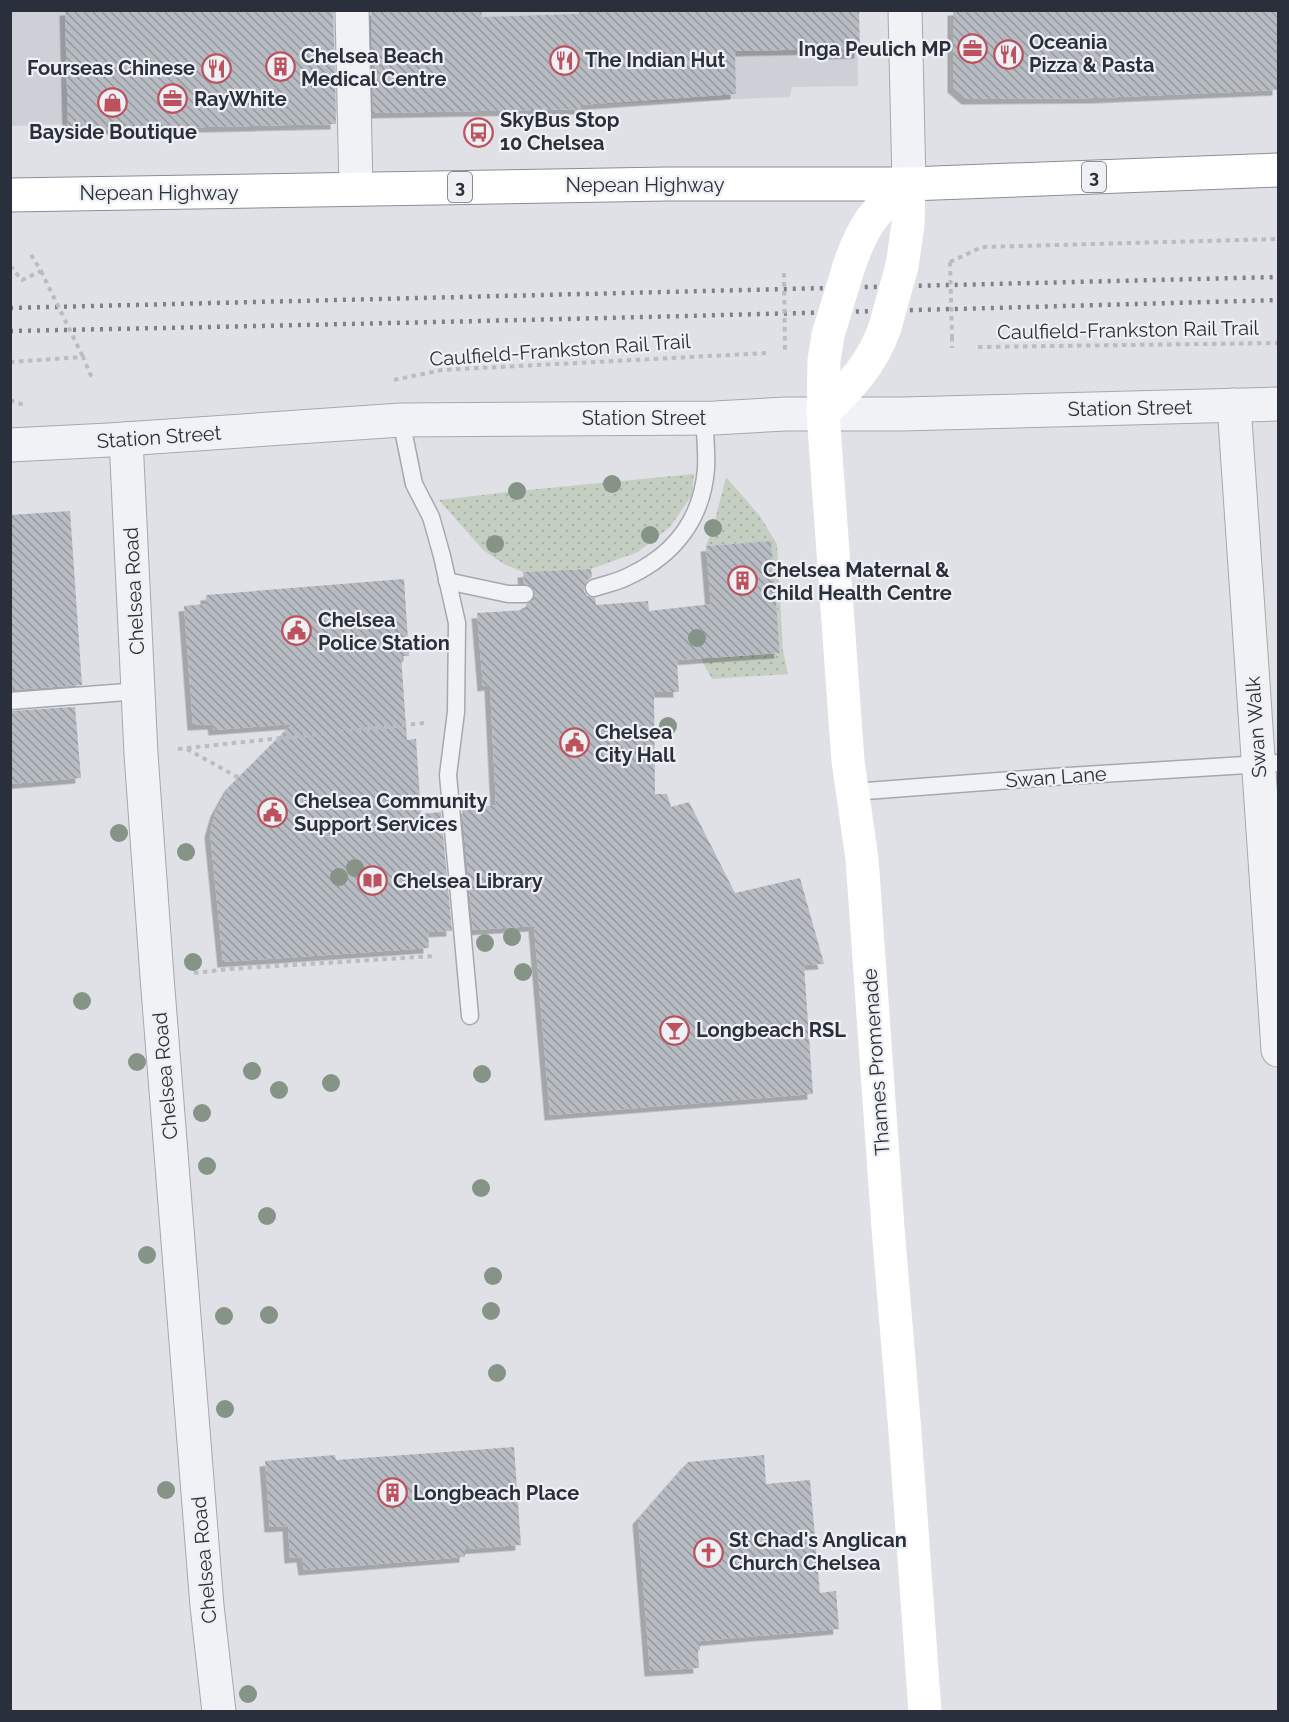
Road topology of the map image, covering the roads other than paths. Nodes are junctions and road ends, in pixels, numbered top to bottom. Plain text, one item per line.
1 (352, 10) edge
2 (905, 10) edge
3 (1278, 170) edge
4 (909, 184) junction
5 (356, 189) junction
6 (10, 195) edge
7 (1278, 404) edge
8 (1234, 405) junction
9 (823, 413) junction
10 (704, 417) junction
11 (401, 420) junction
12 (126, 439) junction
13 (10, 445) edge
14 (447, 581) junction
15 (594, 588) dead end
16 (525, 594) dead end
17 (139, 691) junction
18 (10, 701) edge
19 (1269, 764) edge
20 (853, 792) junction
21 (470, 1016) dead end
22 (1278, 1050) edge
23 (219, 1712) edge
24 (925, 1712) edge

1 - 5 street
2 - 4 street
3 - 4 main road, Nepean Highway / 3
4 - 5 main road, Nepean Highway / 3
4 - 9 main road, bridge
4 - 9 main road, Thames Promenade, bridge
5 - 6 main road, Nepean Highway / 3
7 - 8 street, Station Street
8 - 9 street, Station Street
8 - 19 street, Swan Walk
9 - 10 street, Station Street
9 - 20 main road, Thames Promenade
10 - 11 street, Station Street
10 - 15 lane
11 - 12 street, Station Street
11 - 14 lane
12 - 13 street, Station Street
12 - 17 street, Chelsea Road
14 - 16 lane
14 - 21 lane
17 - 18 lane
17 - 23 street, Chelsea Road
19 - 20 lane, Swan Lane
19 - 22 street, Swan Walk
20 - 24 main road, Thames Promenade

